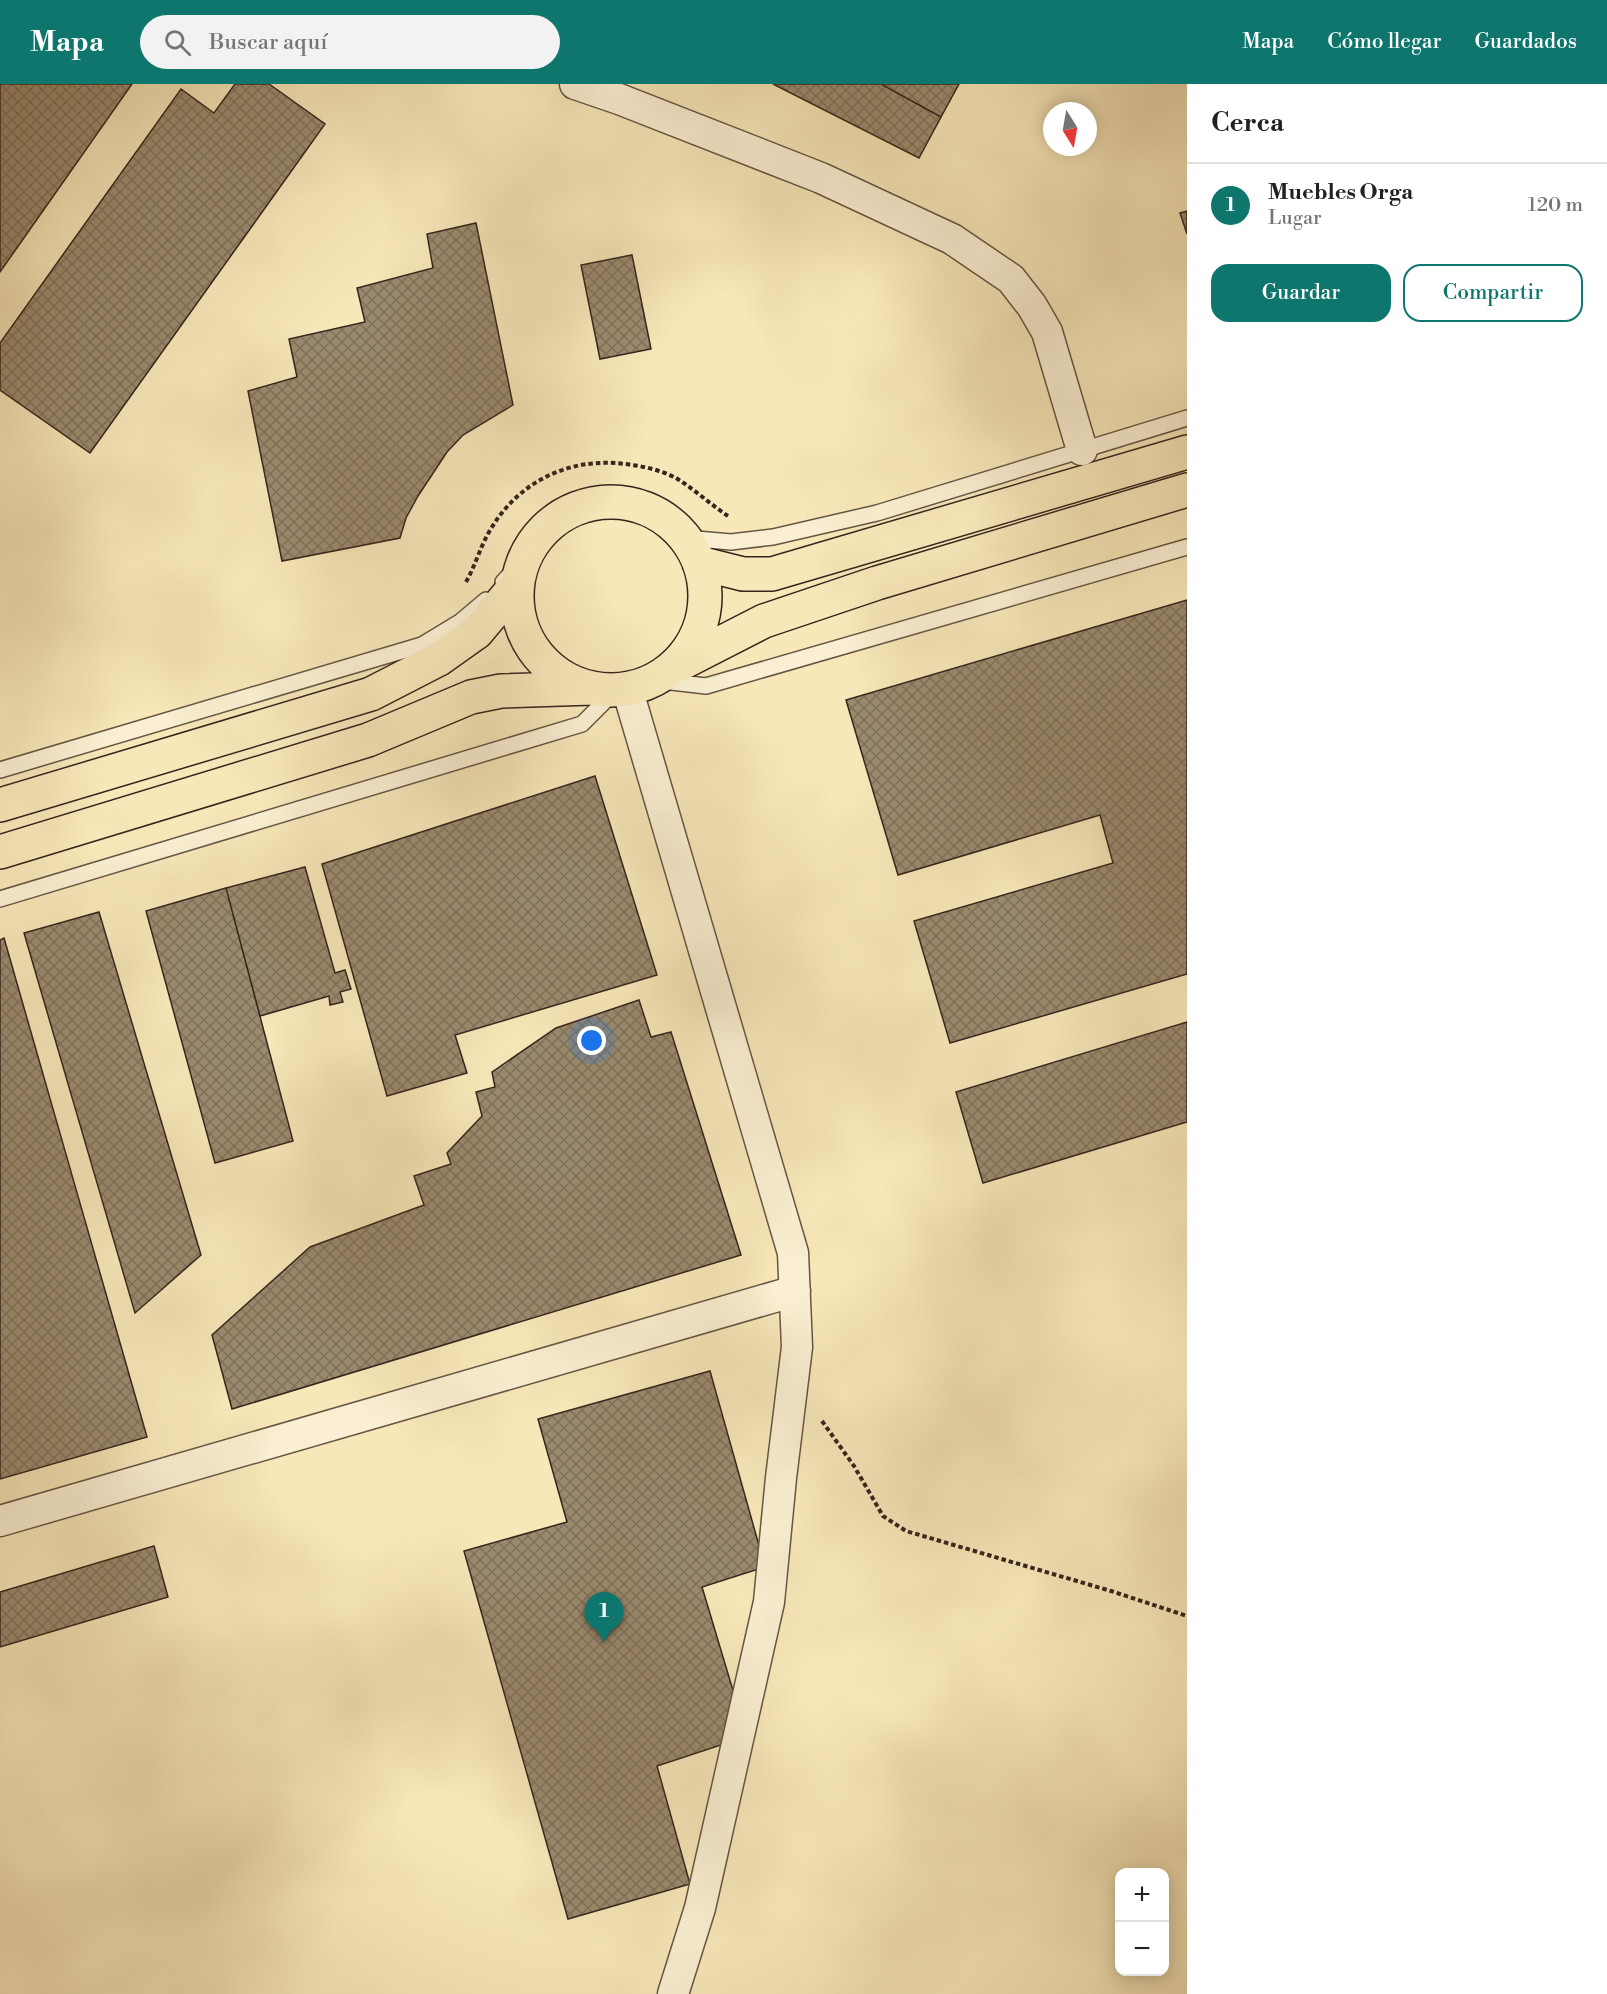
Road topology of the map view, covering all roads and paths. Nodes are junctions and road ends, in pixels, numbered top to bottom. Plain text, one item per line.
1 (575, 84) edge
2 (616, 92) edge
3 (1187, 418) edge
4 (1082, 450) junction
5 (1187, 452) edge
6 (1187, 490) edge
7 (734, 518) dead end
8 (1187, 547) edge
9 (692, 550) junction
10 (521, 571) junction
11 (462, 590) dead end
12 (633, 682) junction
13 (0, 770) edge
14 (0, 805) edge
15 (0, 852) edge
16 (0, 899) edge
17 (795, 1291) junction
18 (793, 1379) junction
19 (0, 1521) edge
20 (1187, 1616) edge
21 (673, 1994) edge

1 - 2 street
2 - 4 street
3 - 4 lane
4 - 9 lane
5 - 9 main road
6 - 12 main road
7 - 11 path
8 - 12 lane
9 - 10 main road
9 - 12 main road
10 - 12 main road
10 - 13 lane
10 - 14 main road
12 - 15 main road
12 - 16 lane
12 - 17 street
17 - 18 street
17 - 19 street
18 - 20 path
18 - 21 street

